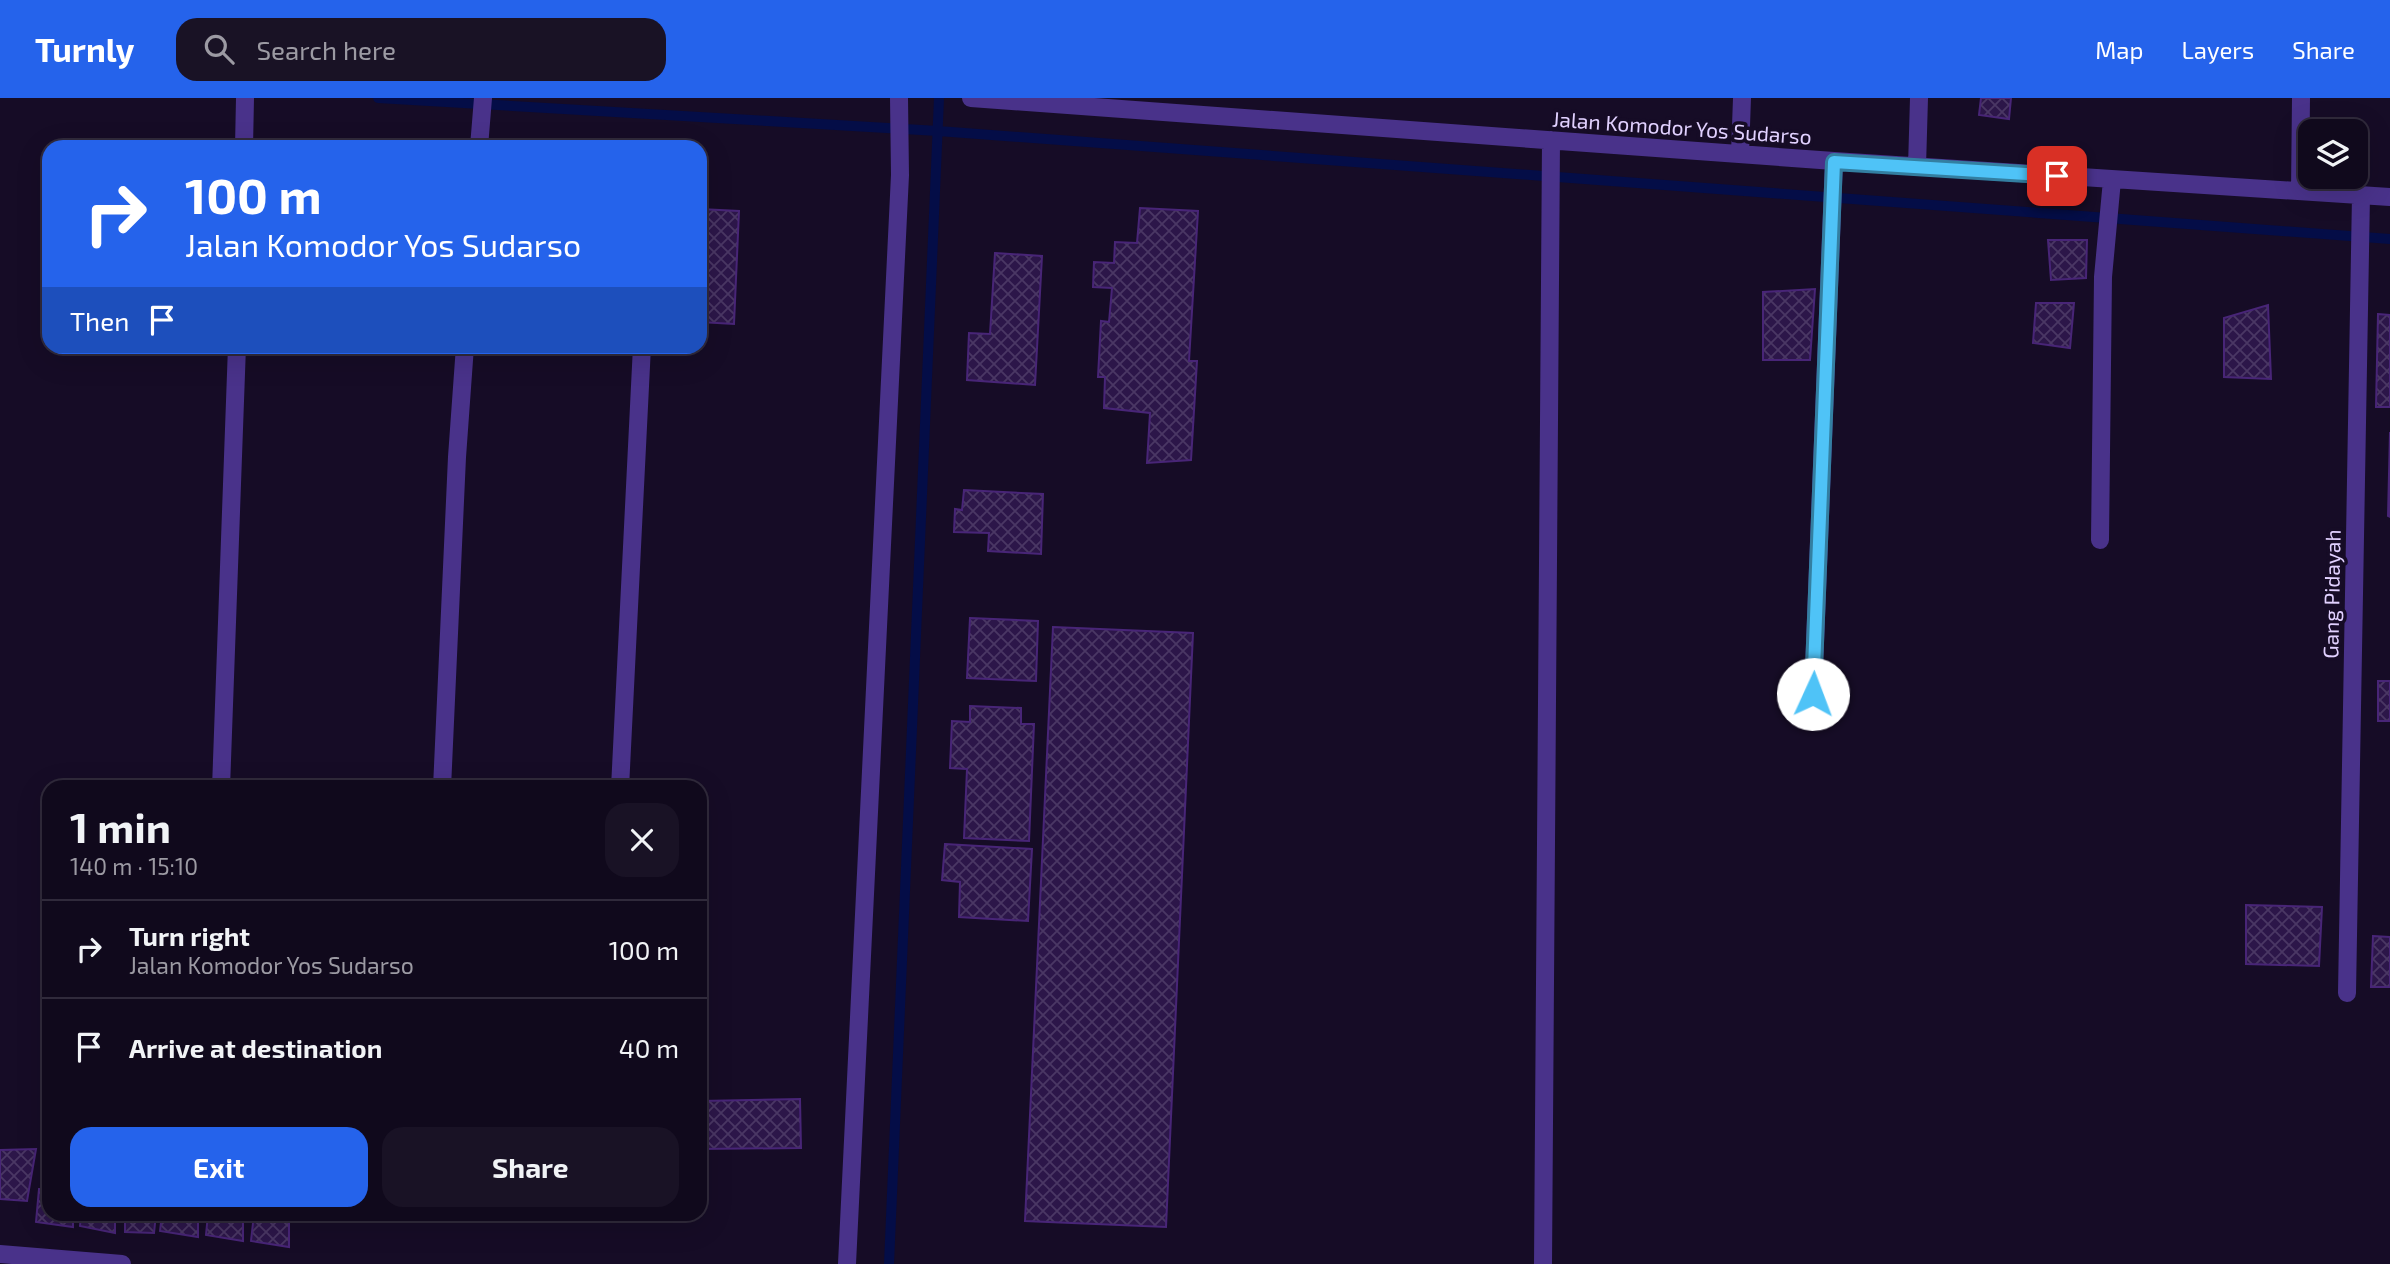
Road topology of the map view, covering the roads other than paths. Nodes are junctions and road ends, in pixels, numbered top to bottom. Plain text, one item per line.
1 (245, 98) edge
2 (483, 98) edge
3 (899, 98) edge
4 (971, 98) edge
5 (1742, 98) edge
6 (1919, 98) edge
7 (2301, 98) edge
8 (244, 140) edge
9 (480, 140) edge
10 (1552, 146) junction
11 (1740, 154) junction
12 (1834, 162) junction
13 (1917, 167) junction
14 (2112, 180) junction
15 (2300, 191) junction
16 (2361, 195) junction
17 (2390, 197) edge
18 (237, 354) edge
19 (464, 354) edge
20 (642, 354) edge
21 (2100, 540) dead end
22 (1813, 694) dead end
23 (221, 780) edge
24 (442, 780) edge
25 (620, 780) edge
26 (2347, 993) dead end
27 (0, 1254) edge
28 (122, 1264) edge
29 (847, 1264) edge
30 (1543, 1264) edge

1 - 8 street
2 - 9 street
3 - 29 street
4 - 10 street, Jalan Komodor Yos Sudarso
5 - 11 street
6 - 13 street
7 - 15 street
10 - 11 street, Jalan Komodor Yos Sudarso
10 - 30 street
11 - 12 street, Jalan Komodor Yos Sudarso
12 - 13 street, Jalan Komodor Yos Sudarso
12 - 22 street
13 - 14 street, Jalan Komodor Yos Sudarso
14 - 15 street, Jalan Komodor Yos Sudarso
14 - 21 street
15 - 16 street, Jalan Komodor Yos Sudarso
16 - 17 street, Jalan Komodor Yos Sudarso
16 - 26 street, Gang Pidayah
18 - 23 street
19 - 24 street
20 - 25 street
27 - 28 street

